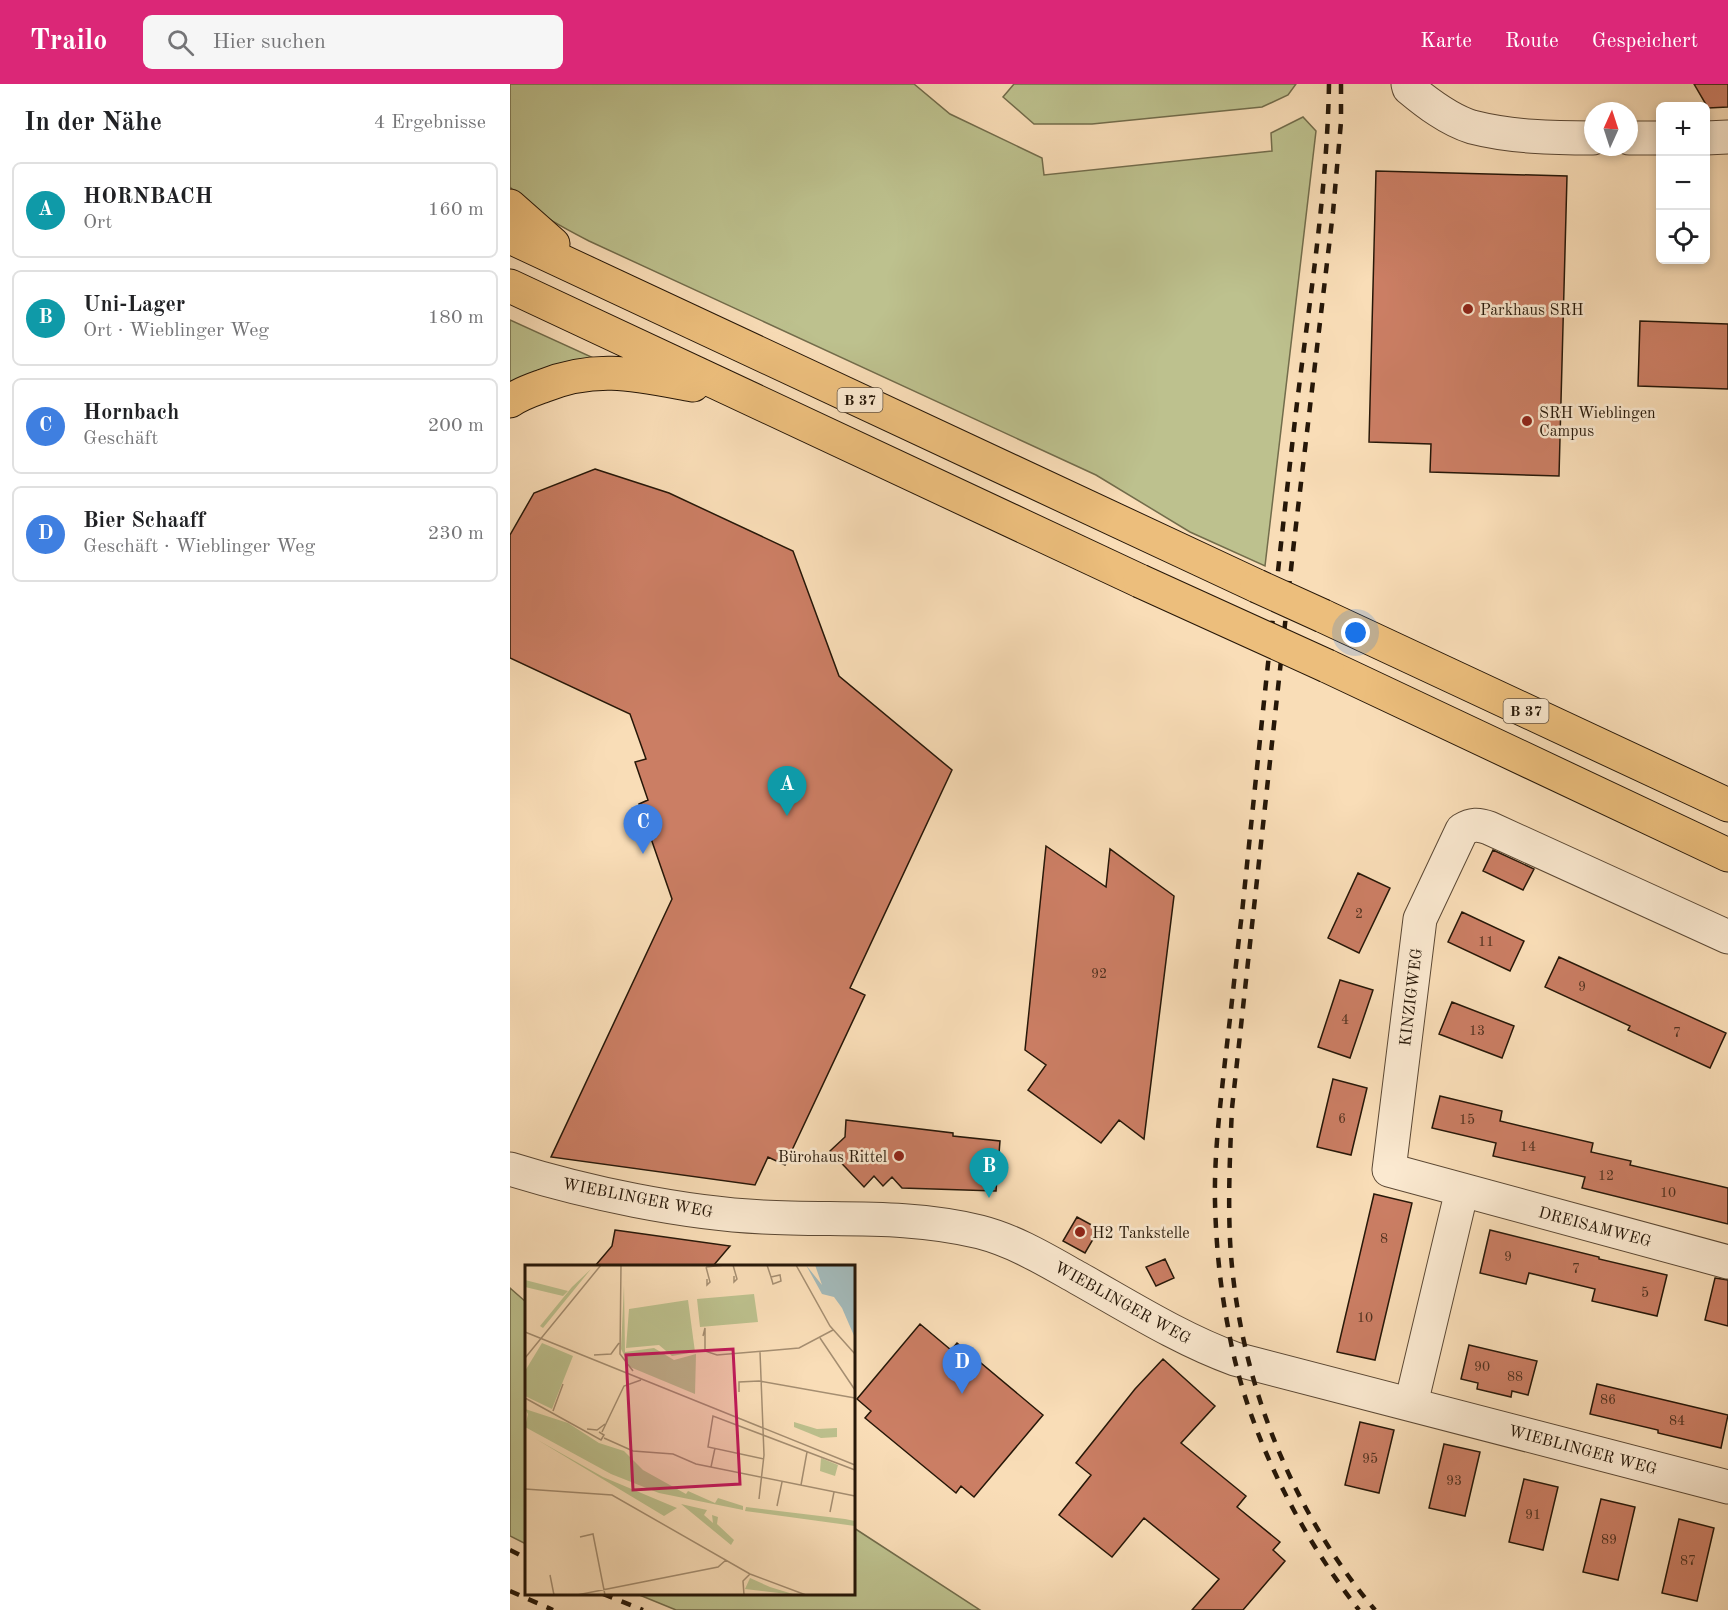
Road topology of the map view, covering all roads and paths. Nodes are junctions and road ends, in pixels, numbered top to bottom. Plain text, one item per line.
1 (1408, 84) edge
2 (1728, 137) edge
3 (1584, 138) edge
4 (1638, 138) edge
5 (1656, 138) edge
6 (1710, 138) edge
7 (510, 206) edge
8 (510, 237) edge
9 (584, 271) junction
10 (510, 286) edge
11 (737, 393) junction
12 (510, 401) edge
13 (1728, 805) edge
14 (1728, 855) edge
15 (1728, 938) edge
16 (510, 1169) edge
17 (1462, 1190) junction
18 (1728, 1262) edge
19 (1411, 1404) junction
20 (1728, 1487) edge

1 - 3 street
2 - 6 street
4 - 5 street
7 - 9 highway
8 - 9 highway, B 37
9 - 13 highway, B 37, bridge
10 - 11 highway, B 37
11 - 12 highway, B 37
11 - 14 highway, B 37, bridge
15 - 17 street, KINZIGWEG
16 - 19 street, WIEBLINGER WEG
17 - 18 street, DREISAMWEG
17 - 19 street
19 - 20 street, WIEBLINGER WEG

